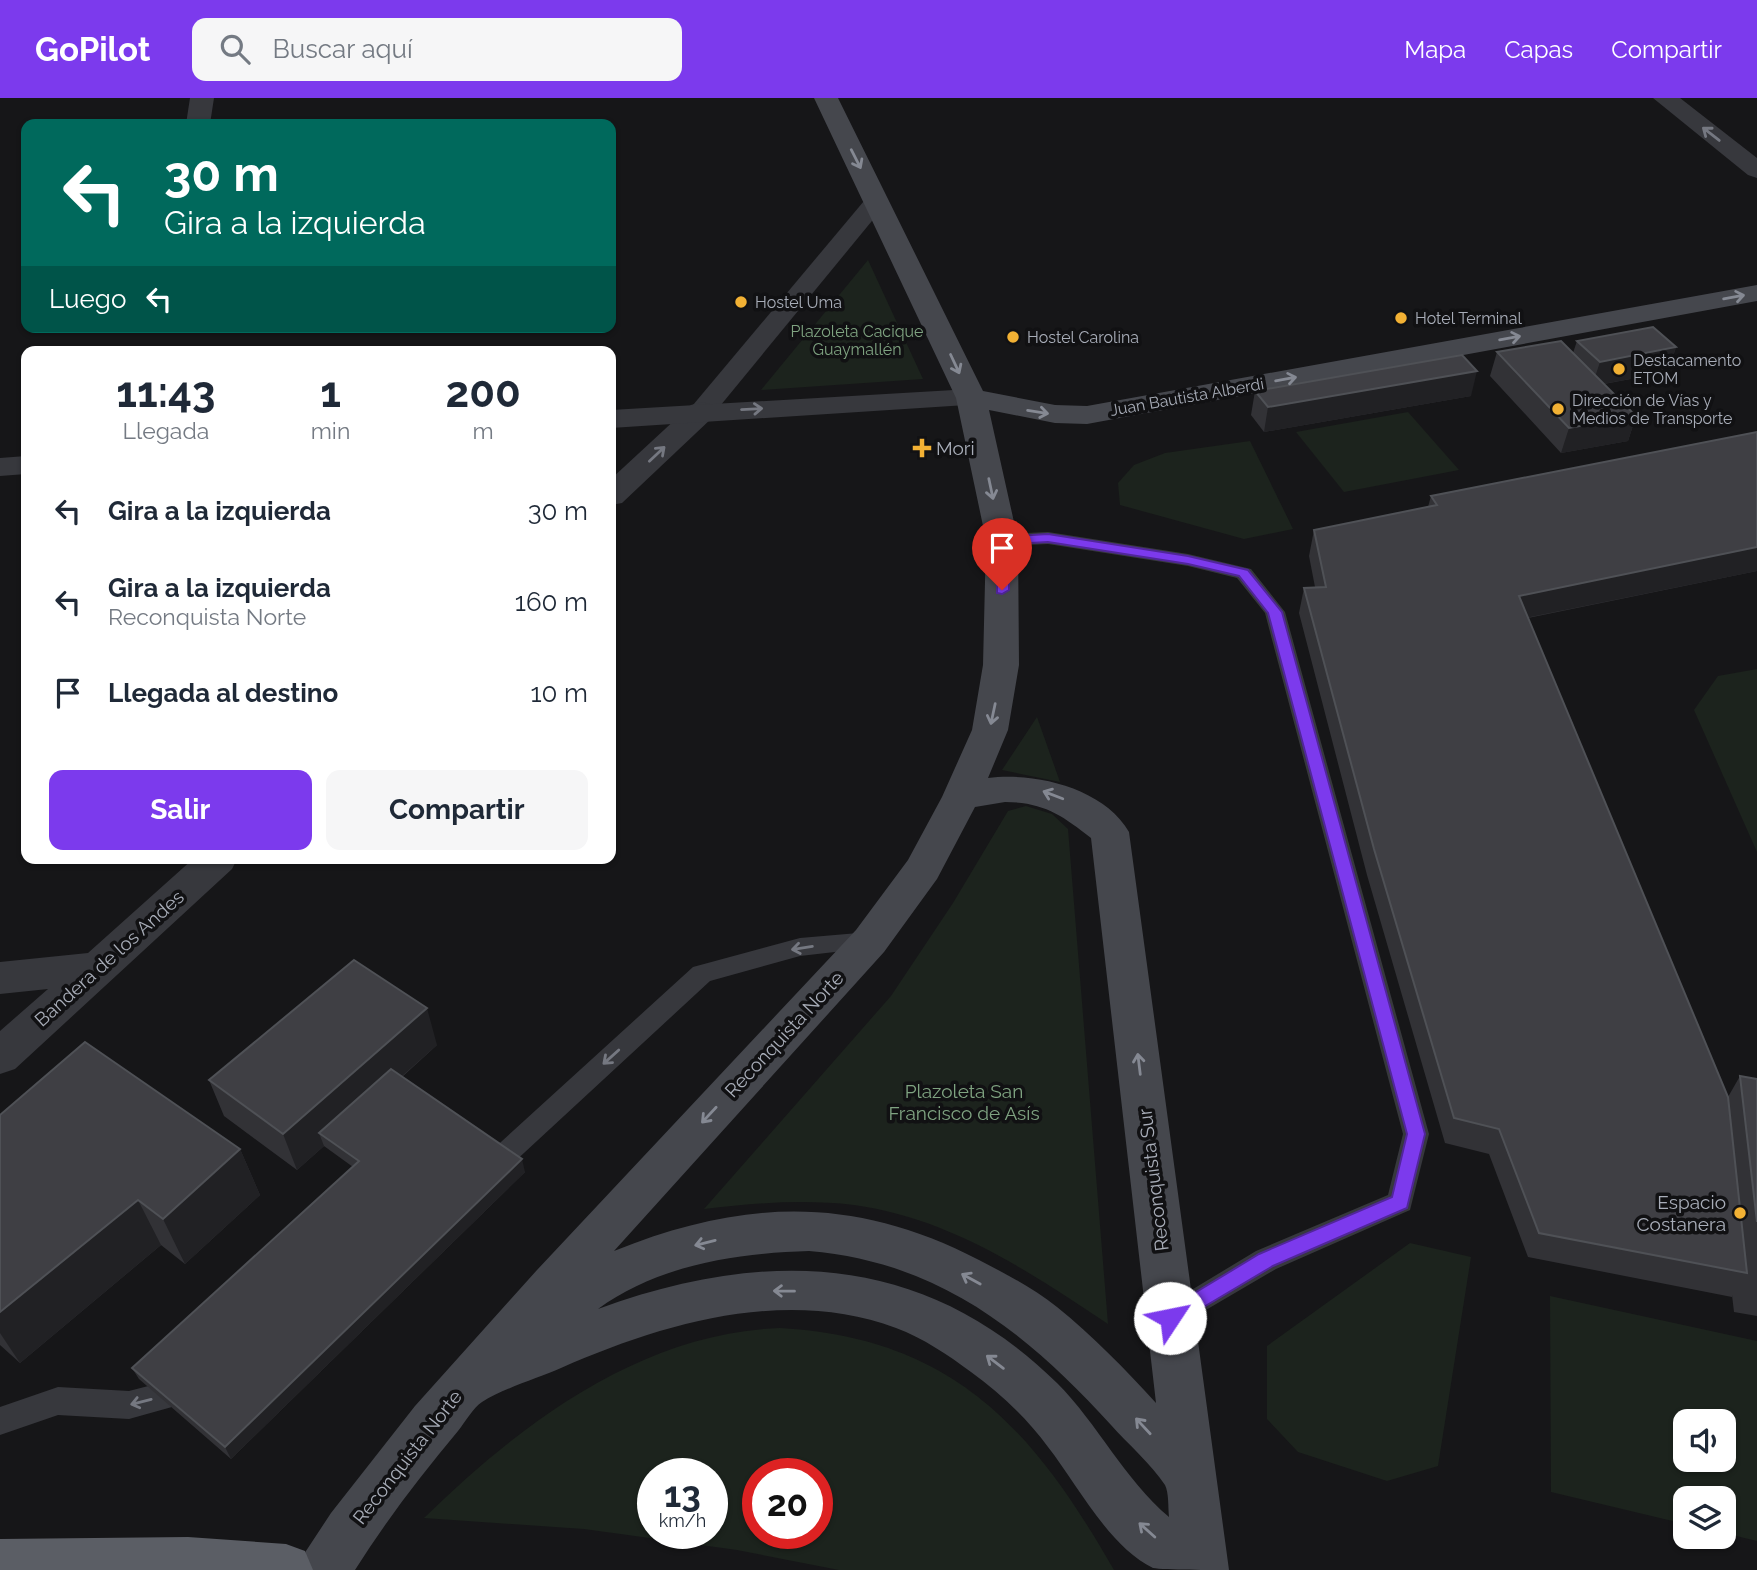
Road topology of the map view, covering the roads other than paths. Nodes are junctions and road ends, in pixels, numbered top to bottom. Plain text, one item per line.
1 (202, 98) edge
2 (826, 98) edge
3 (1665, 98) edge
4 (199, 119) edge
5 (1757, 170) edge
6 (877, 201) junction
7 (1757, 293) edge
8 (971, 398) junction
9 (702, 411) junction
10 (616, 419) edge
11 (21, 465) edge
12 (0, 467) edge
13 (616, 491) edge
14 (1002, 540) junction
15 (961, 797) junction
16 (213, 864) edge
17 (870, 941) junction
18 (101, 967) junction
19 (0, 978) edge
20 (0, 1057) edge
21 (465, 1191) edge
22 (1170, 1318) junction
23 (209, 1384) edge
24 (462, 1388) junction
25 (0, 1421) edge
26 (1190, 1476) junction
27 (0, 1565) edge
28 (286, 1570) edge
29 (325, 1570) edge
30 (1204, 1570) edge

1 - 4 street
2 -> 6 main road
5 -> 3 street
6 -> 8 main road
6 - 9 street
8 -> 7 main road, Juan Bautista Alberdi
9 -> 8 street, Juan Bautista Alberdi
8 -> 14 main road, Reconquista Norte
9 - 10 street, Juan Bautista Alberdi
13 -> 9 street
11 - 12 street
14 -> 15 main road, Reconquista Norte
14 - 22 lane
15 - 17 main road, Reconquista Norte
22 -> 15 main road, Reconquista Sur
16 - 18 street, Bandera de los Andes
17 -> 21 lane
17 -> 24 main road, Reconquista Norte
18 - 19 street
18 - 20 street, Bandera de los Andes
22 - 26 main road, Reconquista Sur
23 -> 25 lane
26 -> 24 main road
24 - 29 main road, Reconquista Norte
30 -> 24 main road
26 - 30 main road, Reconquista Sur
27 - 28 highway

